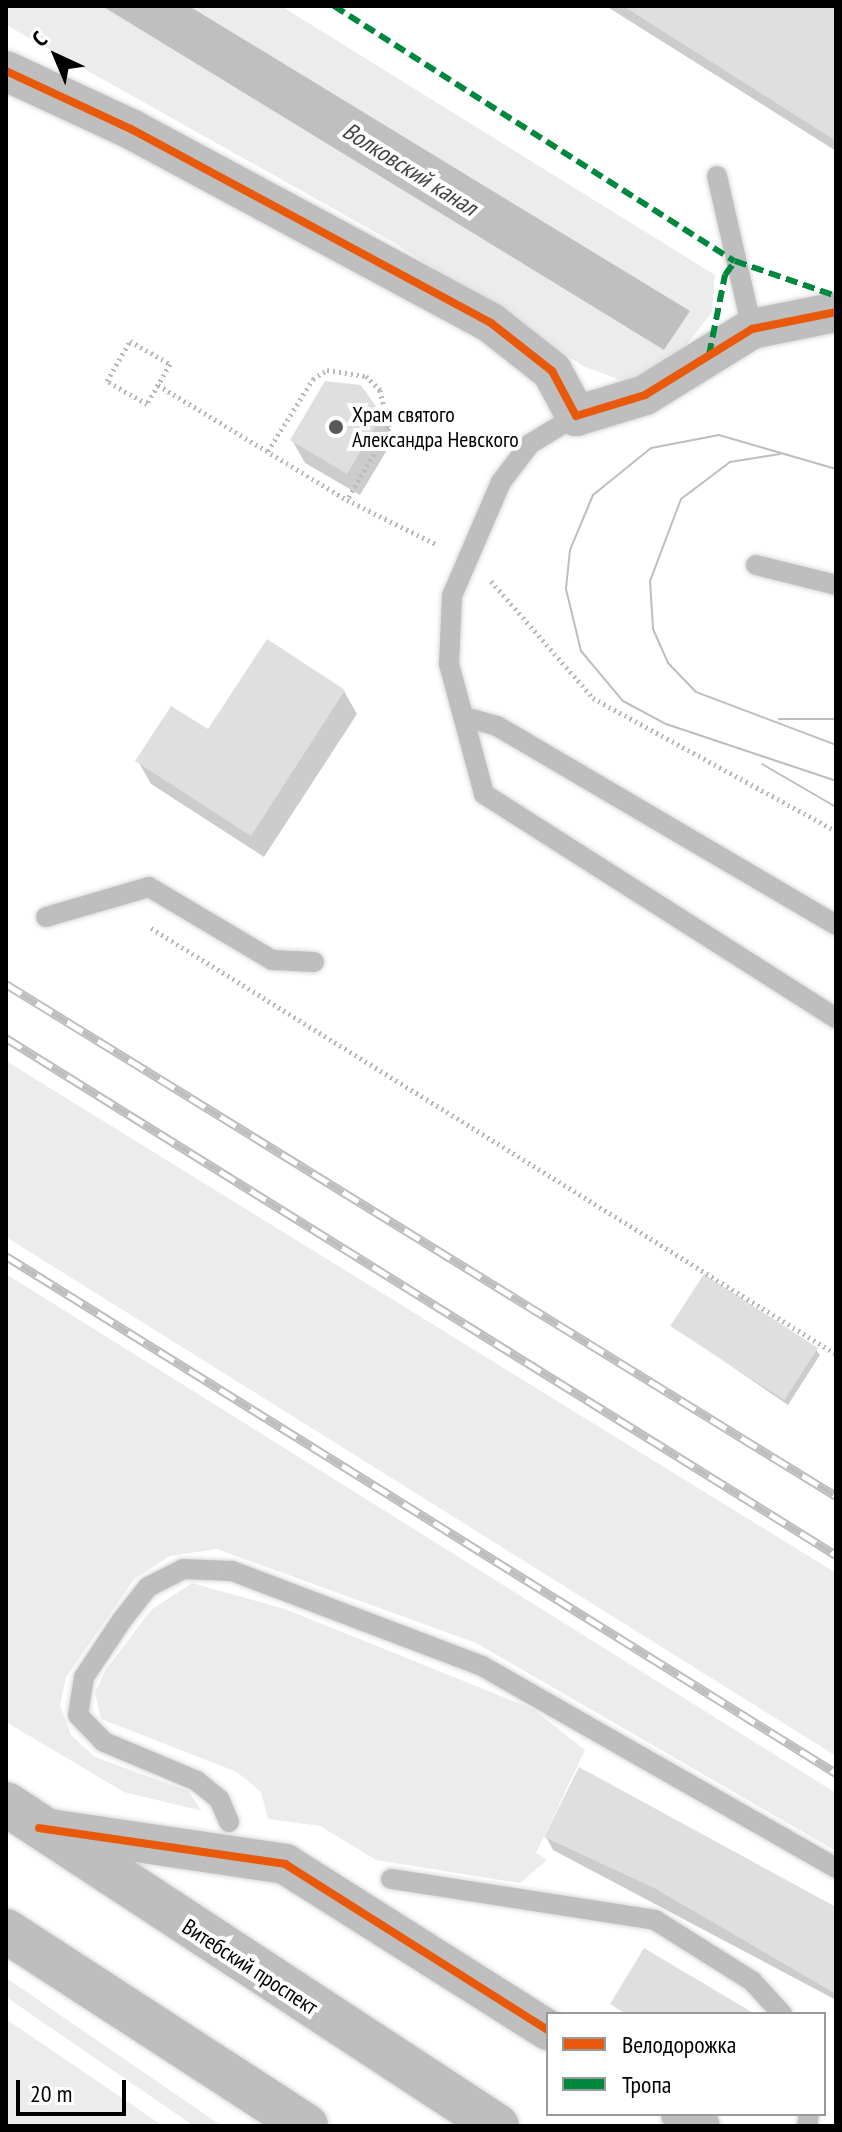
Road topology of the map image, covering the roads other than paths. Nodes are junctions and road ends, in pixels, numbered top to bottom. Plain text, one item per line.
1 (6, 71) edge
2 (717, 176) dead end
3 (836, 312) edge
4 (752, 329) junction
5 (576, 416) junction
6 (756, 565) dead end
7 (836, 585) edge
8 (469, 718) junction
9 (46, 917) dead end
10 (836, 925) edge
11 (314, 962) dead end
12 (836, 1018) edge
13 (22, 1816) edge
14 (229, 1822) dead end
15 (836, 1868) edge
16 (391, 1879) dead end
17 (6, 1931) edge
18 (780, 2012) edge
19 (546, 2029) edge
20 (306, 2126) edge
21 (497, 2126) edge

1 - 5 street
2 - 4 lane
3 - 4 street
4 - 5 street
5 - 8 lane
6 - 7 lane
8 - 10 lane
8 - 12 lane
9 - 11 lane
13 - 19 street
13 - 21 main road, Витебский проспект
14 - 15 lane
16 - 18 lane
17 - 20 main road

